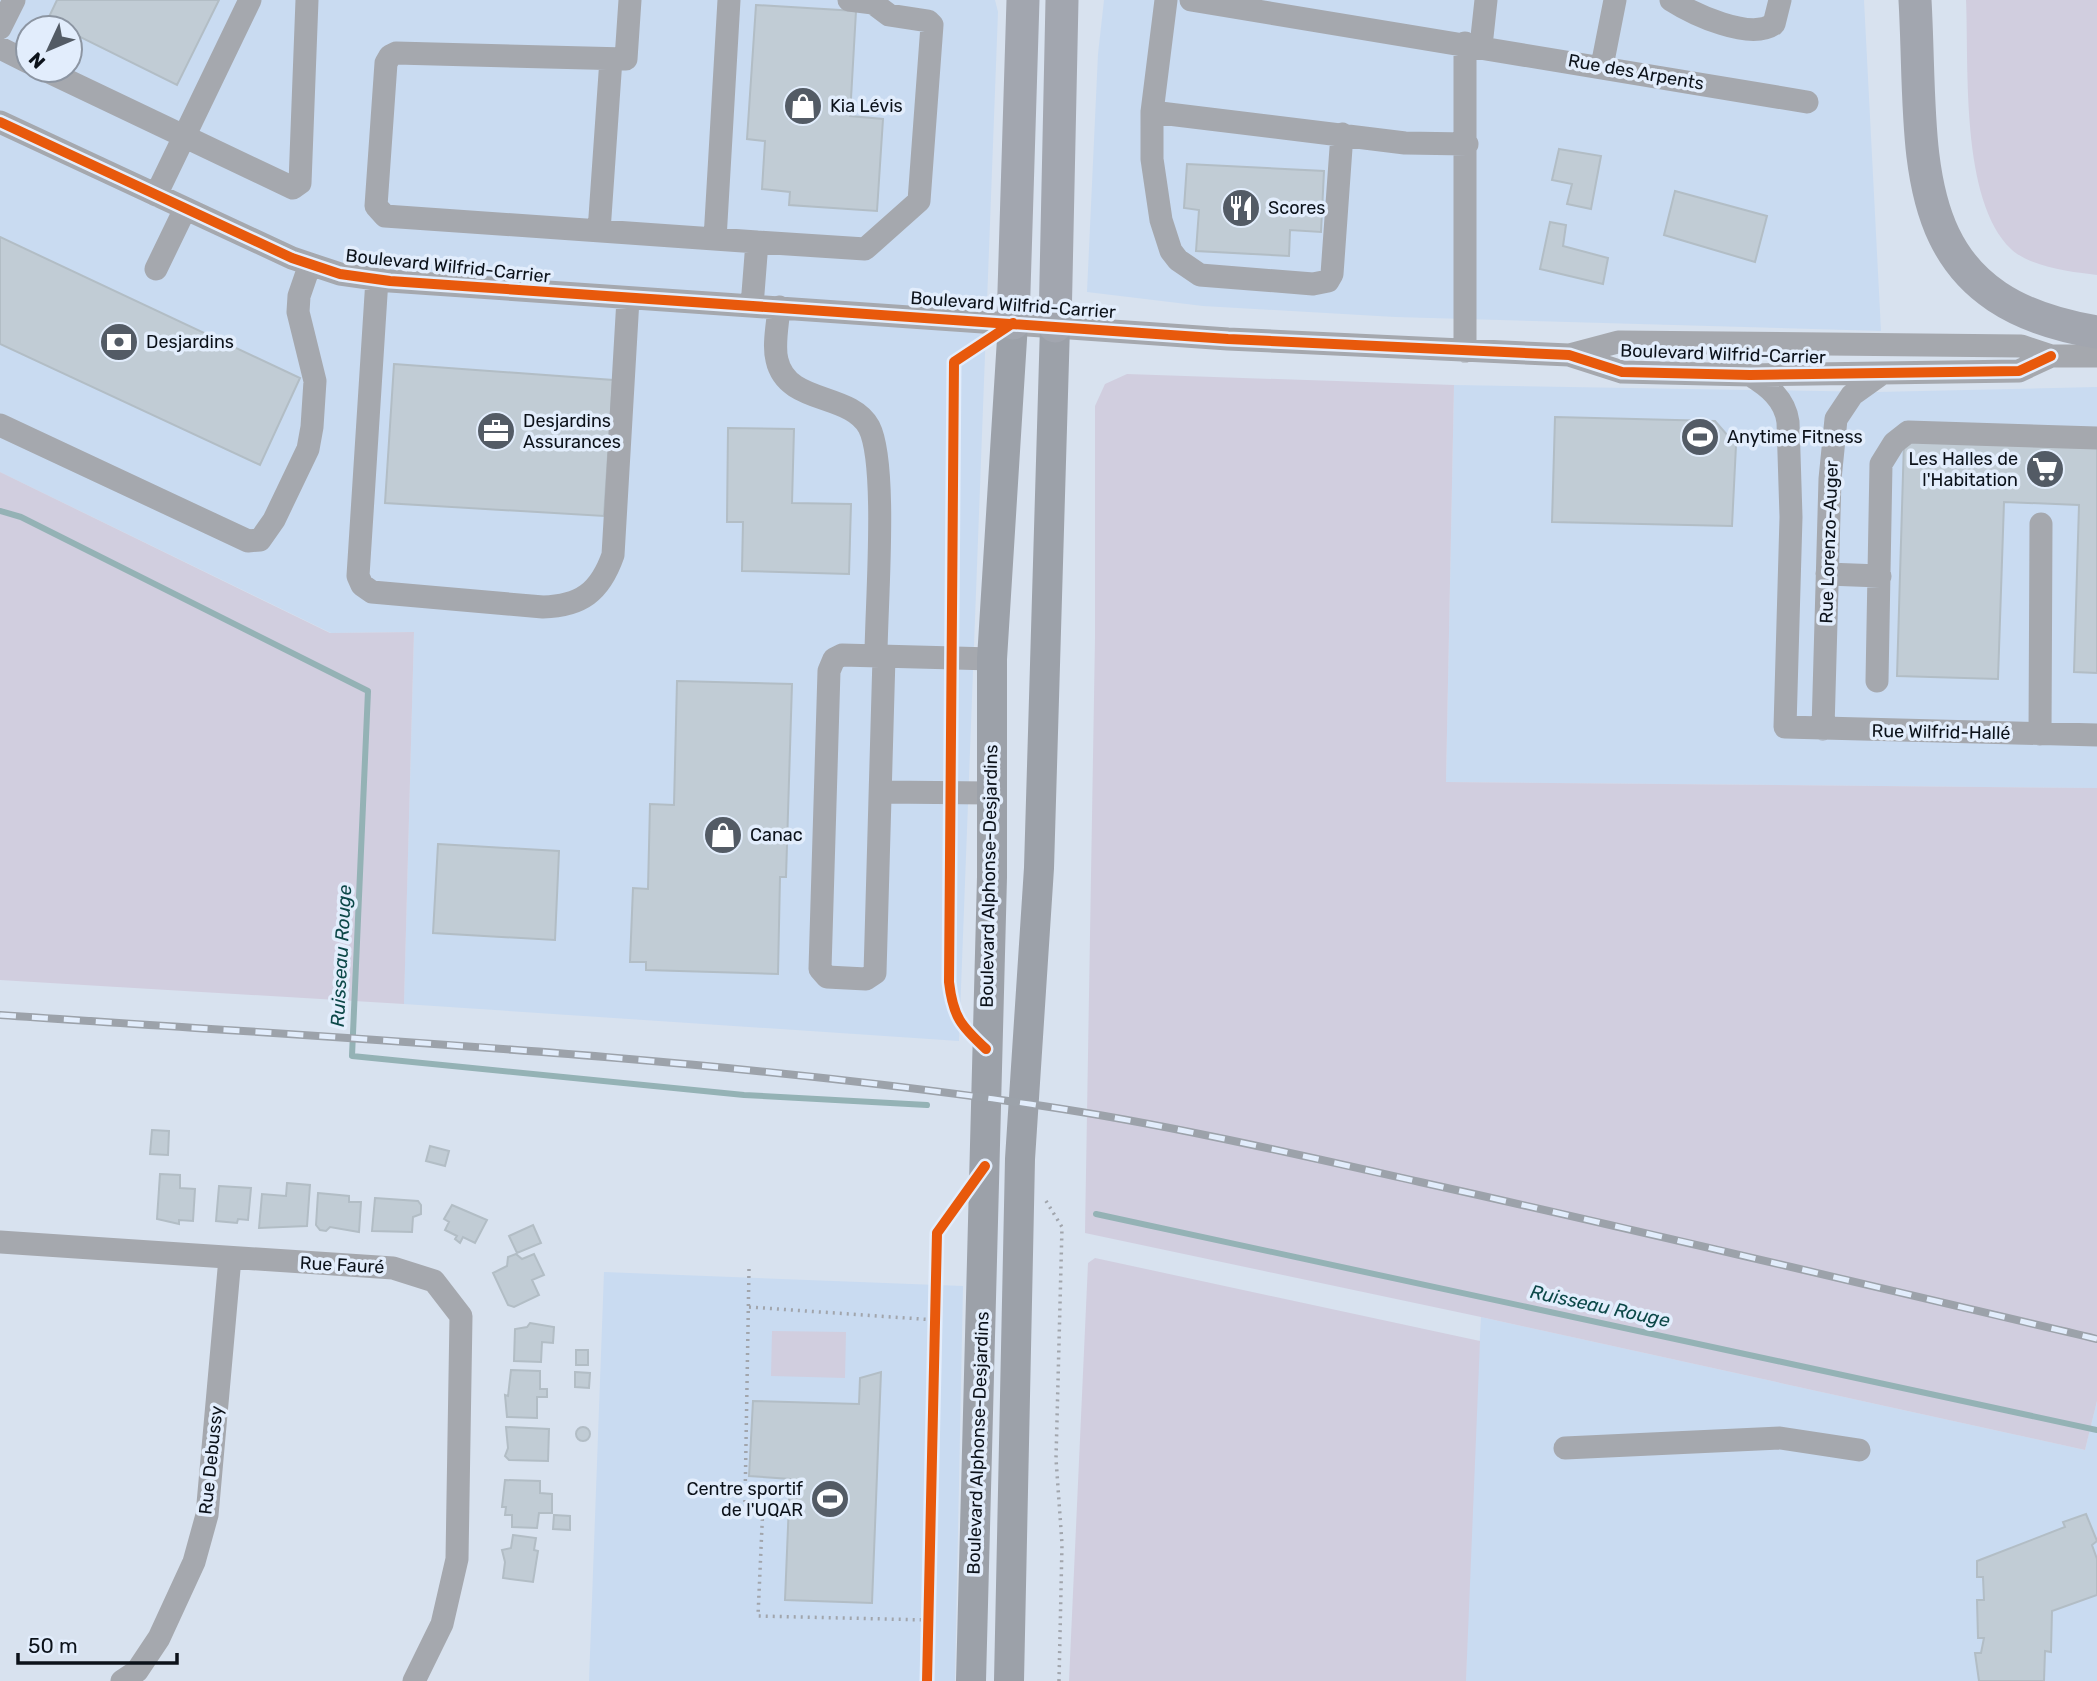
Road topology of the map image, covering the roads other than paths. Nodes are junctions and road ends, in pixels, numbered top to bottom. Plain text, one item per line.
1 (13, 0) edge
2 (250, 0) edge
3 (307, 0) edge
4 (630, 0) edge
5 (729, 0) edge
6 (849, 0) edge
7 (1023, 0) edge
8 (1062, 0) edge
9 (1166, 0) edge
10 (1191, 0) edge
11 (1486, 0) edge
12 (1615, 0) edge
13 (1671, 0) edge
14 (1780, 0) edge
15 (1915, 0) edge
16 (0, 28) edge
17 (1473, 45) junction
18 (611, 59) junction
19 (1602, 66) junction
20 (74, 84) edge
21 (1807, 102) dead end
22 (1152, 112) junction
23 (0, 122) edge
24 (1342, 134) junction
25 (184, 137) junction
26 (1467, 144) junction
27 (156, 195) junction
28 (185, 209) junction
29 (599, 230) junction
30 (715, 239) junction
31 (757, 242) junction
32 (310, 264) junction
33 (156, 269) dead end
34 (377, 279) junction
35 (628, 299) junction
36 (752, 306) junction
37 (779, 307) junction
38 (1013, 323) junction
39 (1055, 326) junction
40 (2097, 332) edge
41 (1465, 351) junction
42 (1569, 355) junction
43 (2051, 356) junction
44 (2097, 356) edge
45 (1750, 375) junction
46 (1880, 375) junction
47 (0, 425) edge
48 (2097, 438) edge
49 (2041, 524) dead end
50 (1828, 574) junction
51 (1880, 576) junction
52 (880, 657) junction
53 (992, 659) junction
54 (1877, 681) dead end
55 (1823, 729) junction
56 (2040, 734) junction
57 (2097, 735) edge
58 (881, 792) junction
59 (990, 793) junction
60 (0, 1242) edge
61 (230, 1258) junction
62 (1565, 1448) dead end
63 (1859, 1450) dead end
64 (122, 1681) edge
65 (414, 1681) edge
66 (971, 1681) edge
67 (1009, 1681) edge

1 - 16 street
2 - 25 street
3 - 25 street
4 - 18 street
5 - 30 street
6 - 31 street
7 - 38 highway
8 - 39 highway
9 - 22 street
10 - 17 street, Rue des Arpents
11 - 17 street
12 - 19 street
13 - 14 street
15 - 40 highway
17 - 19 street, Rue des Arpents
17 - 26 street
18 - 29 street
18 - 29 street
19 - 21 street, Rue des Arpents
20 - 25 street
22 - 24 street
22 - 24 street
23 - 27 street, Boulevard Wilfrid-Carrier
24 - 26 street
25 - 27 street
26 - 41 street
27 - 28 street, Boulevard Wilfrid-Carrier
28 - 32 street, Boulevard Wilfrid-Carrier
28 - 33 street
29 - 30 street
30 - 31 street
31 - 36 street
32 - 34 street, Boulevard Wilfrid-Carrier
32 - 47 street
34 - 35 street, Boulevard Wilfrid-Carrier
34 - 35 street
35 - 36 street, Boulevard Wilfrid-Carrier
36 - 37 street, Boulevard Wilfrid-Carrier
37 - 38 street, Boulevard Wilfrid-Carrier
37 - 52 street
38 - 39 street, Boulevard Wilfrid-Carrier
38 - 53 main road, Boulevard Alphonse-Desjardins
39 - 41 street, Boulevard Wilfrid-Carrier
39 - 67 main road, Boulevard Alphonse-Desjardins
41 - 42 street, Boulevard Wilfrid-Carrier
42 - 43 street, Boulevard Wilfrid-Carrier
42 - 45 street, Boulevard Wilfrid-Carrier
43 - 44 street, Boulevard Wilfrid-Carrier
43 - 46 street, Boulevard Wilfrid-Carrier
45 - 46 street, Boulevard Wilfrid-Carrier
45 - 55 street, Rue Wilfrid-Hallé
46 - 50 street, Rue Lorenzo-Auger
48 - 51 street
49 - 56 street
50 - 51 street
50 - 55 street, Rue Lorenzo-Auger
51 - 54 street
52 - 53 street
52 - 58 street
52 - 58 street
53 - 59 main road, Boulevard Alphonse-Desjardins
55 - 56 street, Rue Wilfrid-Hallé
56 - 57 street, Rue Wilfrid-Hallé
58 - 59 street
59 - 66 main road, Boulevard Alphonse-Desjardins
60 - 61 street, Rue Fauré
61 - 64 street, Rue Debussy
61 - 65 street, Rue Fauré
62 - 63 street

